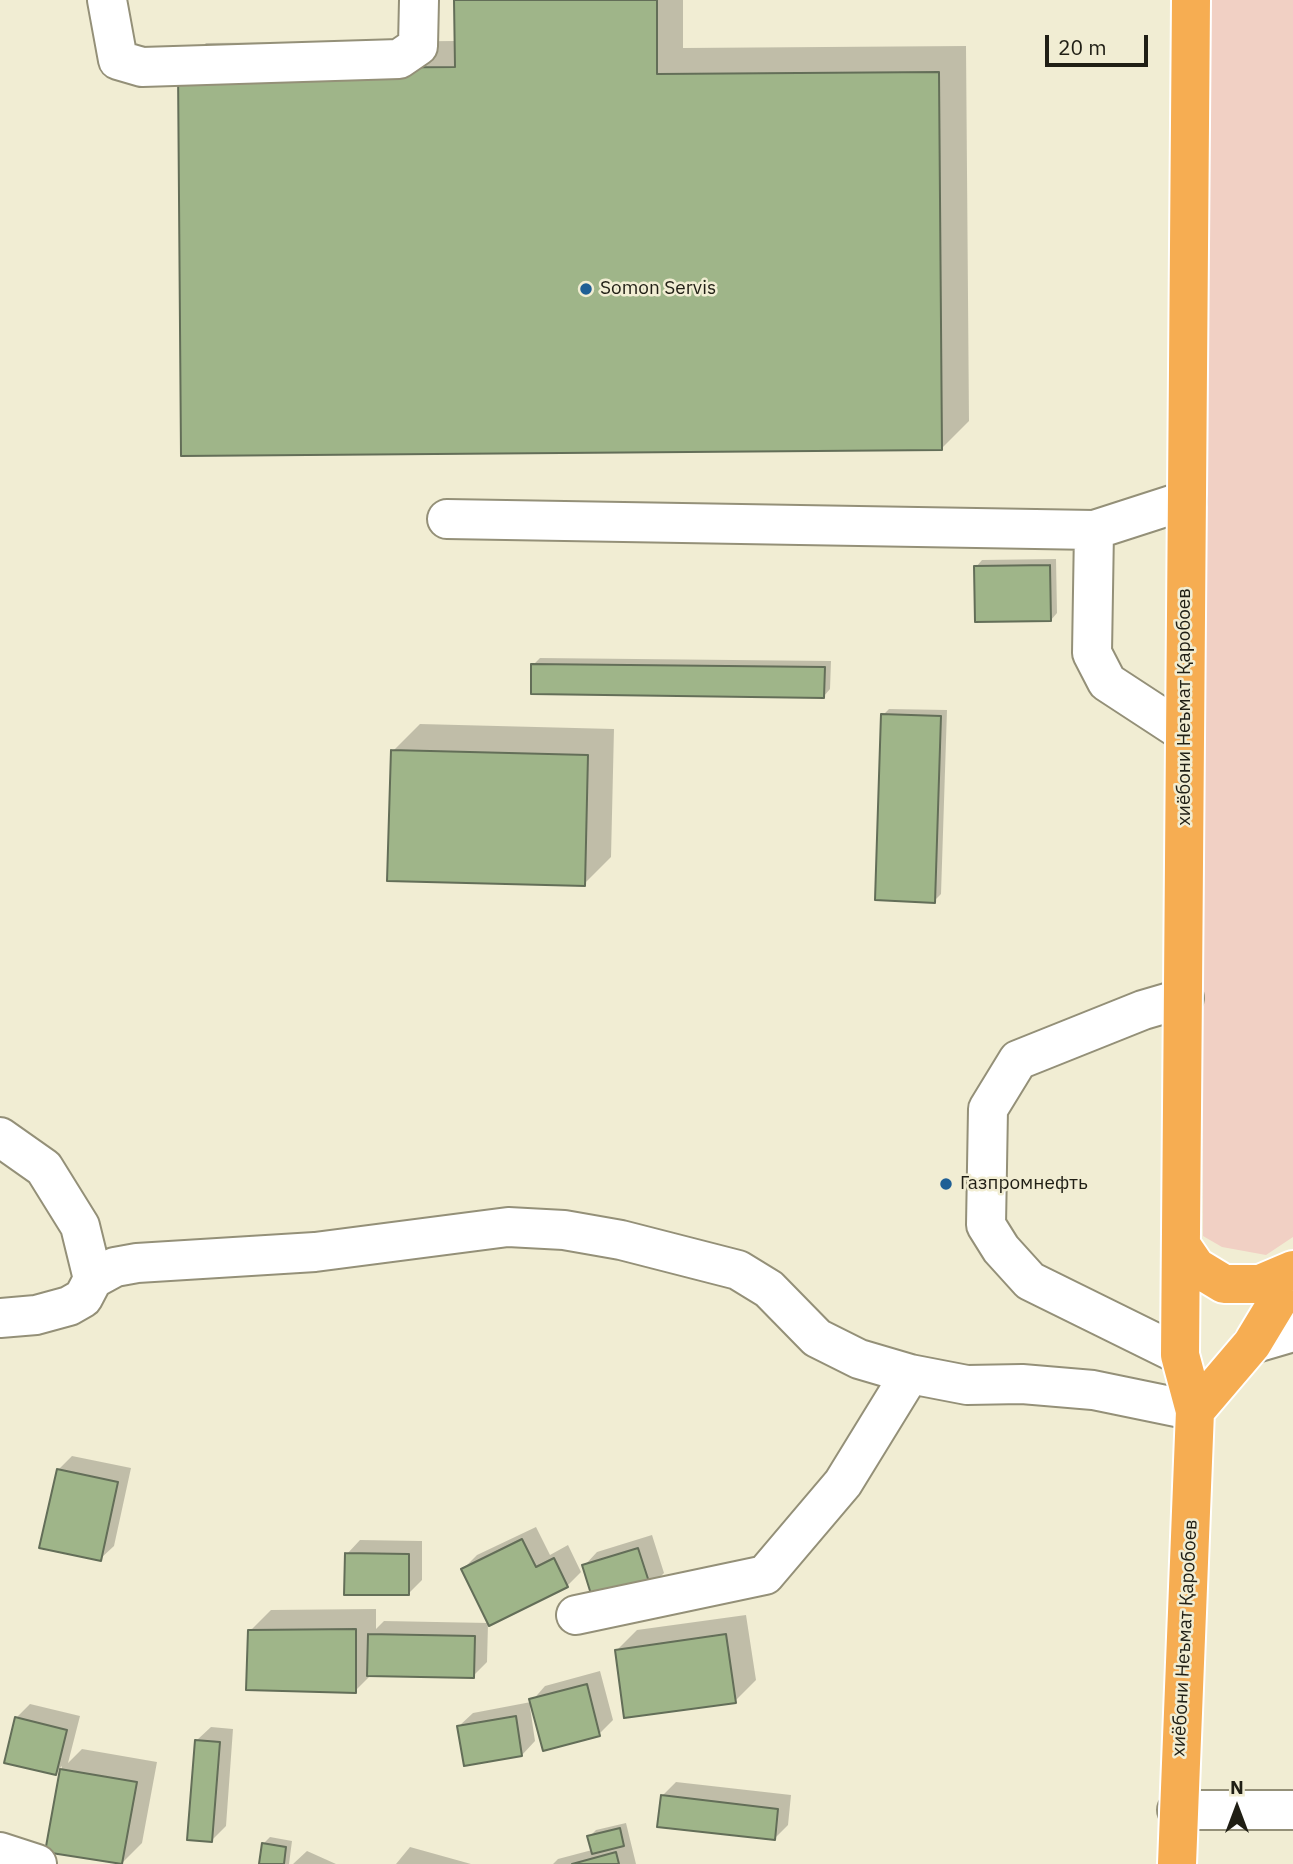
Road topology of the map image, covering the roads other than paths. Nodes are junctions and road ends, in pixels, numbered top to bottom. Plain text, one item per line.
1 (107, 0) edge
2 (419, 0) edge
3 (1191, 0) edge
4 (1187, 500) junction
5 (447, 519) dead end
6 (1094, 530) junction
7 (1185, 733) junction
8 (1184, 998) junction
9 (0, 1137) edge
10 (1181, 1245) junction
11 (1293, 1270) edge
12 (1293, 1276) edge
13 (93, 1279) junction
14 (0, 1318) edge
15 (1293, 1332) edge
16 (1252, 1344) junction
17 (1180, 1355) junction
18 (910, 1374) junction
19 (1195, 1411) junction
20 (576, 1615) dead end
21 (1177, 1810) junction
22 (1293, 1810) edge
23 (0, 1852) edge
24 (37, 1864) edge
25 (1177, 1864) edge

1 - 2 street
3 - 4 highway, хиёбони Неъмат Қаробоев
4 - 6 street
4 - 7 highway, хиёбони Неъмат Қаробоев
5 - 6 street
6 - 7 street
7 - 8 highway, хиёбони Неъмат Қаробоев
8 - 10 highway, хиёбони Неъмат Қаробоев
8 - 17 street
9 - 13 street
10 - 11 highway
10 - 17 highway, хиёбони Неъмат Қаробоев
12 - 16 highway
13 - 14 street
13 - 18 street
15 - 16 street
16 - 19 highway
17 - 19 highway, хиёбони Неъмат Қаробоев
18 - 19 street
18 - 20 street
19 - 21 highway, хиёбони Неъмат Қаробоев
21 - 22 street
21 - 25 highway, хиёбони Неъмат Қаробоев
23 - 24 street

